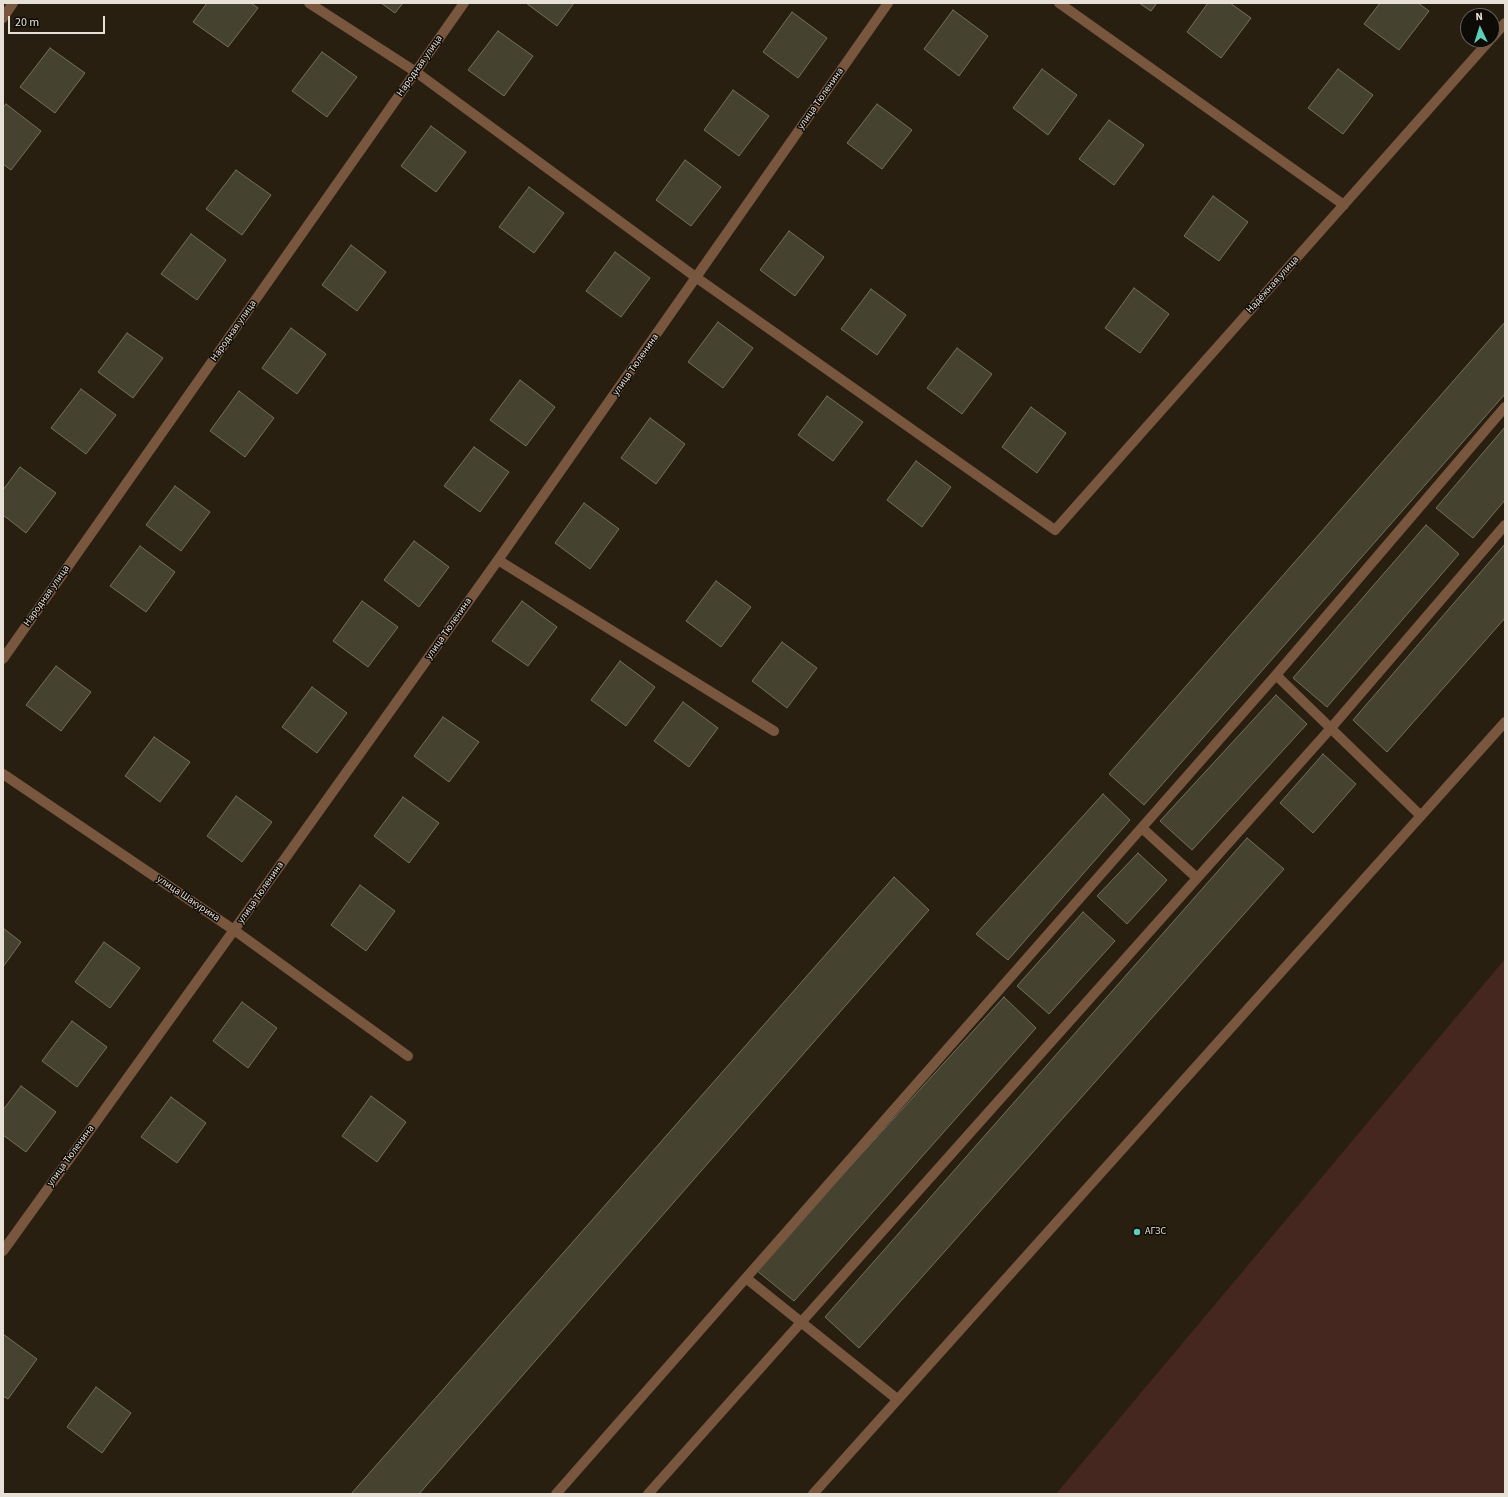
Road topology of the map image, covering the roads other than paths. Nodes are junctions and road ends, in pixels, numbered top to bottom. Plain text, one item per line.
1 (13, 3) edge
2 (309, 3) edge
3 (464, 3) edge
4 (888, 3) edge
5 (1059, 3) edge
6 (3, 18) edge
7 (1483, 48) edge
8 (416, 72) junction
9 (1344, 205) junction
10 (697, 278) junction
11 (1505, 408) edge
12 (1505, 525) edge
13 (498, 560) junction
14 (3, 659) edge
15 (1276, 674) junction
16 (1505, 722) edge
17 (1331, 728) junction
18 (774, 731) dead end
19 (3, 774) edge
20 (1421, 816) junction
21 (1142, 828) junction
22 (1197, 878) junction
23 (234, 930) junction
24 (408, 1056) dead end
25 (3, 1251) edge
26 (746, 1278) junction
27 (802, 1321) junction
28 (897, 1399) junction
29 (556, 1494) edge
30 (648, 1494) edge
31 (813, 1494) edge

1 - 6 street
2 - 8 street
3 - 8 street, Народная улица
4 - 10 street, улица Тюленина
5 - 9 street
7 - 9 street, Надёжная улица
8 - 10 street
8 - 14 street, Народная улица
9 - 10 street, Надёжная улица
10 - 13 street, улица Тюленина
11 - 15 street
12 - 17 street
13 - 18 street
13 - 23 street, улица Тюленина
15 - 17 street
15 - 21 street
16 - 20 street
17 - 20 street
17 - 22 street
19 - 23 street, улица Шакурина
20 - 28 street
21 - 22 street
21 - 26 street
22 - 27 street
23 - 24 street, улица Шакурина
23 - 25 street, улица Тюленина
26 - 27 street
26 - 29 street
27 - 28 street
27 - 30 street
28 - 31 street

